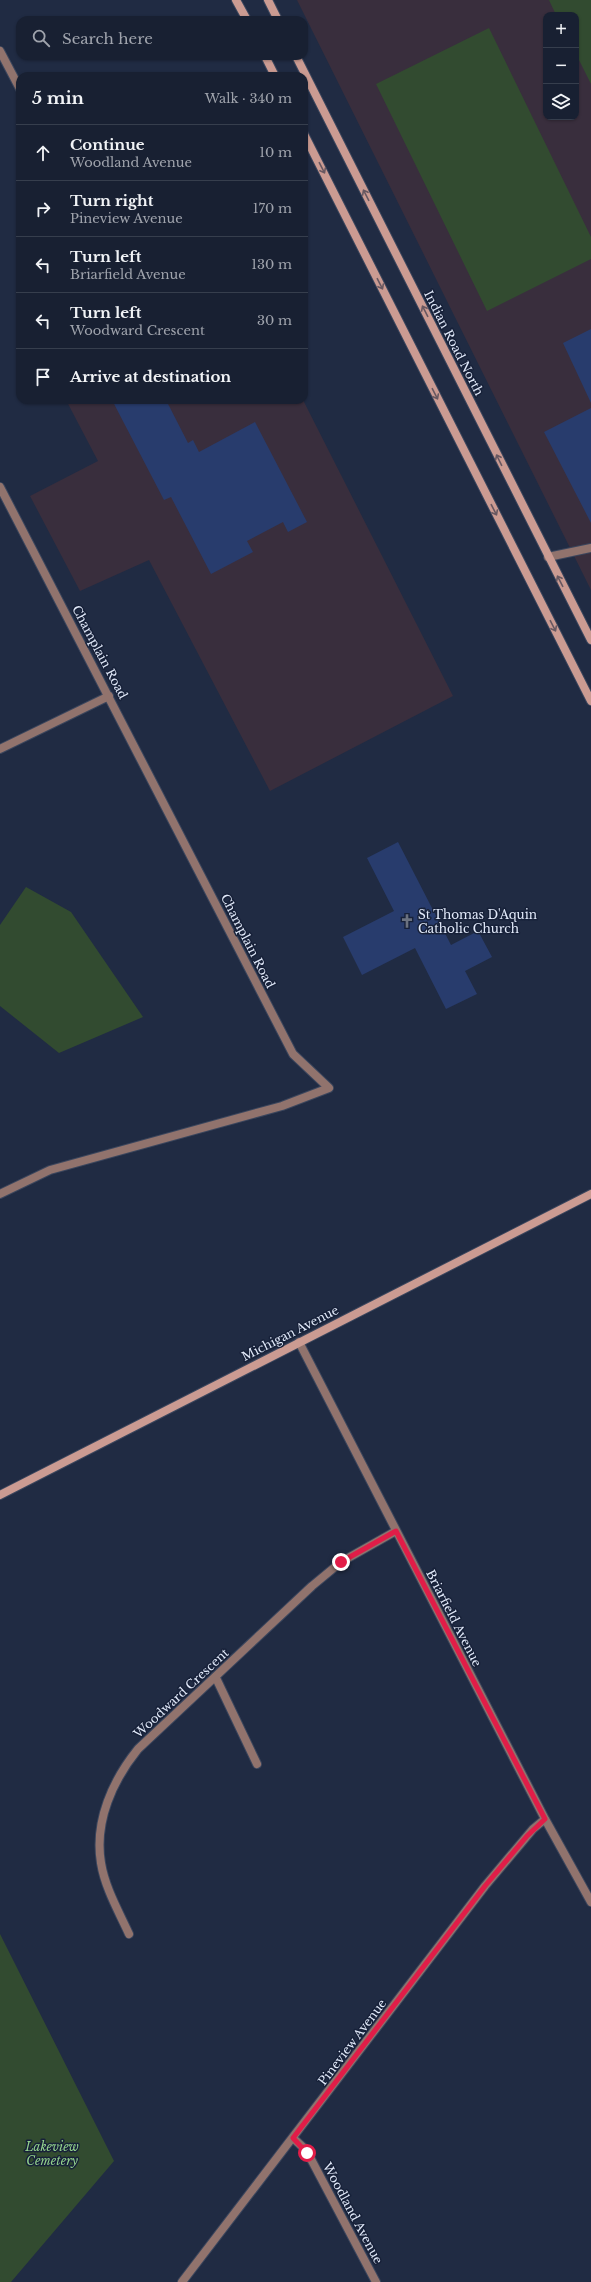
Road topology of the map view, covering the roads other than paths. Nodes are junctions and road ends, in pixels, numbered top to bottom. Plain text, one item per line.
1 (236, 0) edge
2 (268, 0) edge
3 (245, 16) edge
4 (276, 16) edge
5 (0, 51) edge
6 (267, 60) edge
7 (298, 60) edge
8 (273, 72) edge
9 (304, 72) edge
10 (308, 80) edge
11 (16, 81) edge
12 (308, 142) edge
13 (0, 487) edge
14 (591, 548) edge
15 (548, 557) junction
16 (591, 640) edge
17 (109, 696) junction
18 (591, 701) edge
19 (0, 750) edge
20 (0, 1194) edge
21 (591, 1194) edge
22 (298, 1342) junction
23 (0, 1495) edge
24 (396, 1531) junction
25 (216, 1678) junction
26 (257, 1764) dead end
27 (545, 1819) junction
28 (591, 1901) edge
29 (129, 1934) dead end
30 (293, 2138) junction
31 (182, 2282) edge
32 (376, 2282) edge

1 - 3 main road
2 - 4 main road
5 - 11 street
6 - 8 main road
9 -> 7 main road, Indian Road North
15 -> 10 main road, Indian Road North
12 -> 18 main road
13 - 17 street, Champlain Road
14 - 15 street
16 -> 15 main road, Indian Road North
17 - 19 street
17 - 20 street, Champlain Road
21 - 22 main road, Michigan Avenue
22 - 23 main road, Michigan Avenue
22 - 24 street, Briarfield Avenue
24 - 25 street, Woodward Crescent
24 - 27 street, Briarfield Avenue
25 - 26 street
25 - 29 street, Woodward Crescent
27 - 28 street, Briarfield Avenue
27 - 30 street, Pineview Avenue
30 - 31 street, Pineview Avenue
30 - 32 street, Woodland Avenue

